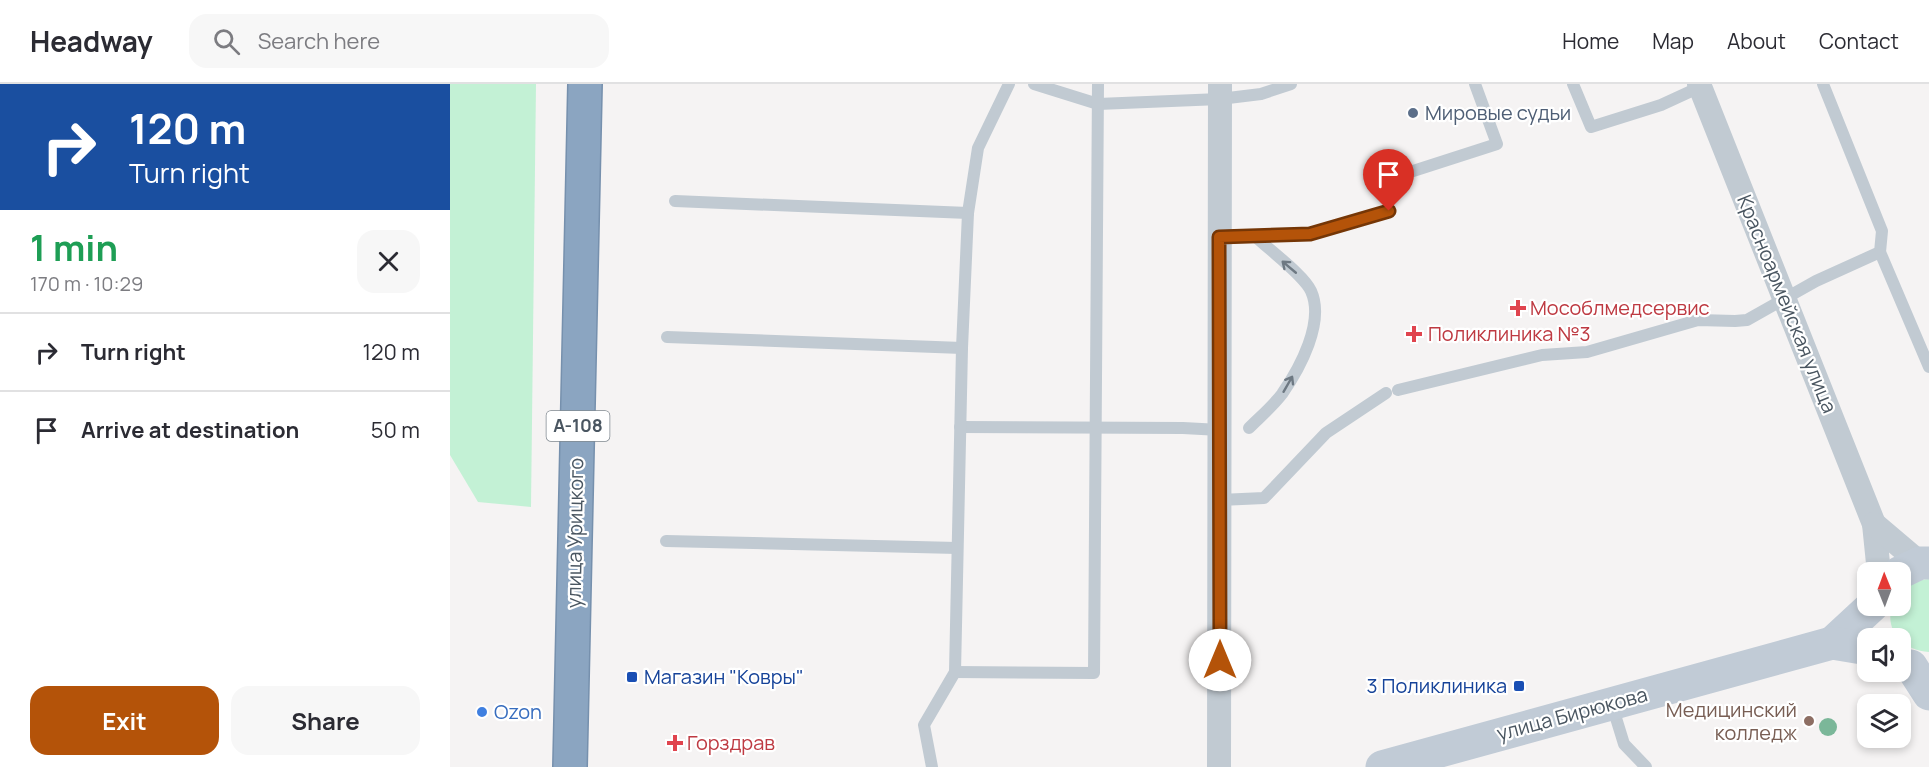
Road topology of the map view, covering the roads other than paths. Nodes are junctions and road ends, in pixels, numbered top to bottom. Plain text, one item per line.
1 (585, 84) edge
2 (1010, 84) edge
3 (1034, 84) edge
4 (1098, 84) edge
5 (1291, 84) edge
6 (1475, 84) edge
7 (1573, 84) edge
8 (1823, 84) edge
9 (1700, 86) edge
10 (1220, 92) edge
11 (1098, 104) junction
12 (1379, 182) dead end
13 (675, 201) dead end
14 (1389, 211) dead end
15 (968, 213) junction
16 (1254, 236) junction
17 (1219, 237) junction
18 (1880, 252) junction
19 (1785, 297) junction
20 (667, 337) dead end
21 (962, 348) junction
22 (1929, 367) edge
23 (960, 427) junction
24 (1249, 428) dead end
25 (1096, 429) junction
26 (1220, 430) junction
27 (1220, 500) junction
28 (1874, 524) junction
29 (666, 541) dead end
30 (957, 548) junction
31 (1878, 562) edge
32 (1916, 566) edge
33 (1862, 616) edge
34 (1832, 643) junction
35 (1857, 648) edge
36 (1913, 665) edge
37 (955, 672) junction
38 (1929, 694) edge
39 (1612, 704) junction
40 (570, 767) edge
41 (932, 767) edge
42 (1219, 767) edge
43 (1382, 767) edge
44 (1646, 767) edge

1 - 40 highway, улица Урицкого / А-108
2 - 15 lane
3 - 11 lane
4 - 11 lane
5 - 10 lane
6 - 12 lane
7 - 9 lane
8 - 18 lane
9 - 19 street, Красноармейская улица
10 - 11 lane
10 - 17 street
11 - 25 lane
13 - 15 lane
14 - 16 lane
15 - 21 lane
16 - 17 lane
24 -> 16 lane
17 - 26 street
18 - 19 lane
18 - 22 lane
19 - 27 lane
19 - 28 street, Красноармейская улица
20 - 21 lane
21 - 23 lane
23 - 25 lane
23 - 30 lane
25 - 26 lane
25 - 37 lane
26 - 27 street
27 - 42 street
28 - 31 street
28 - 32 street
29 - 30 lane
30 - 37 lane
33 - 34 street
34 - 35 street
34 - 39 street, улица Бирюкова
36 - 38 street
37 - 41 lane
39 - 43 street, улица Бирюкова
39 - 44 lane

